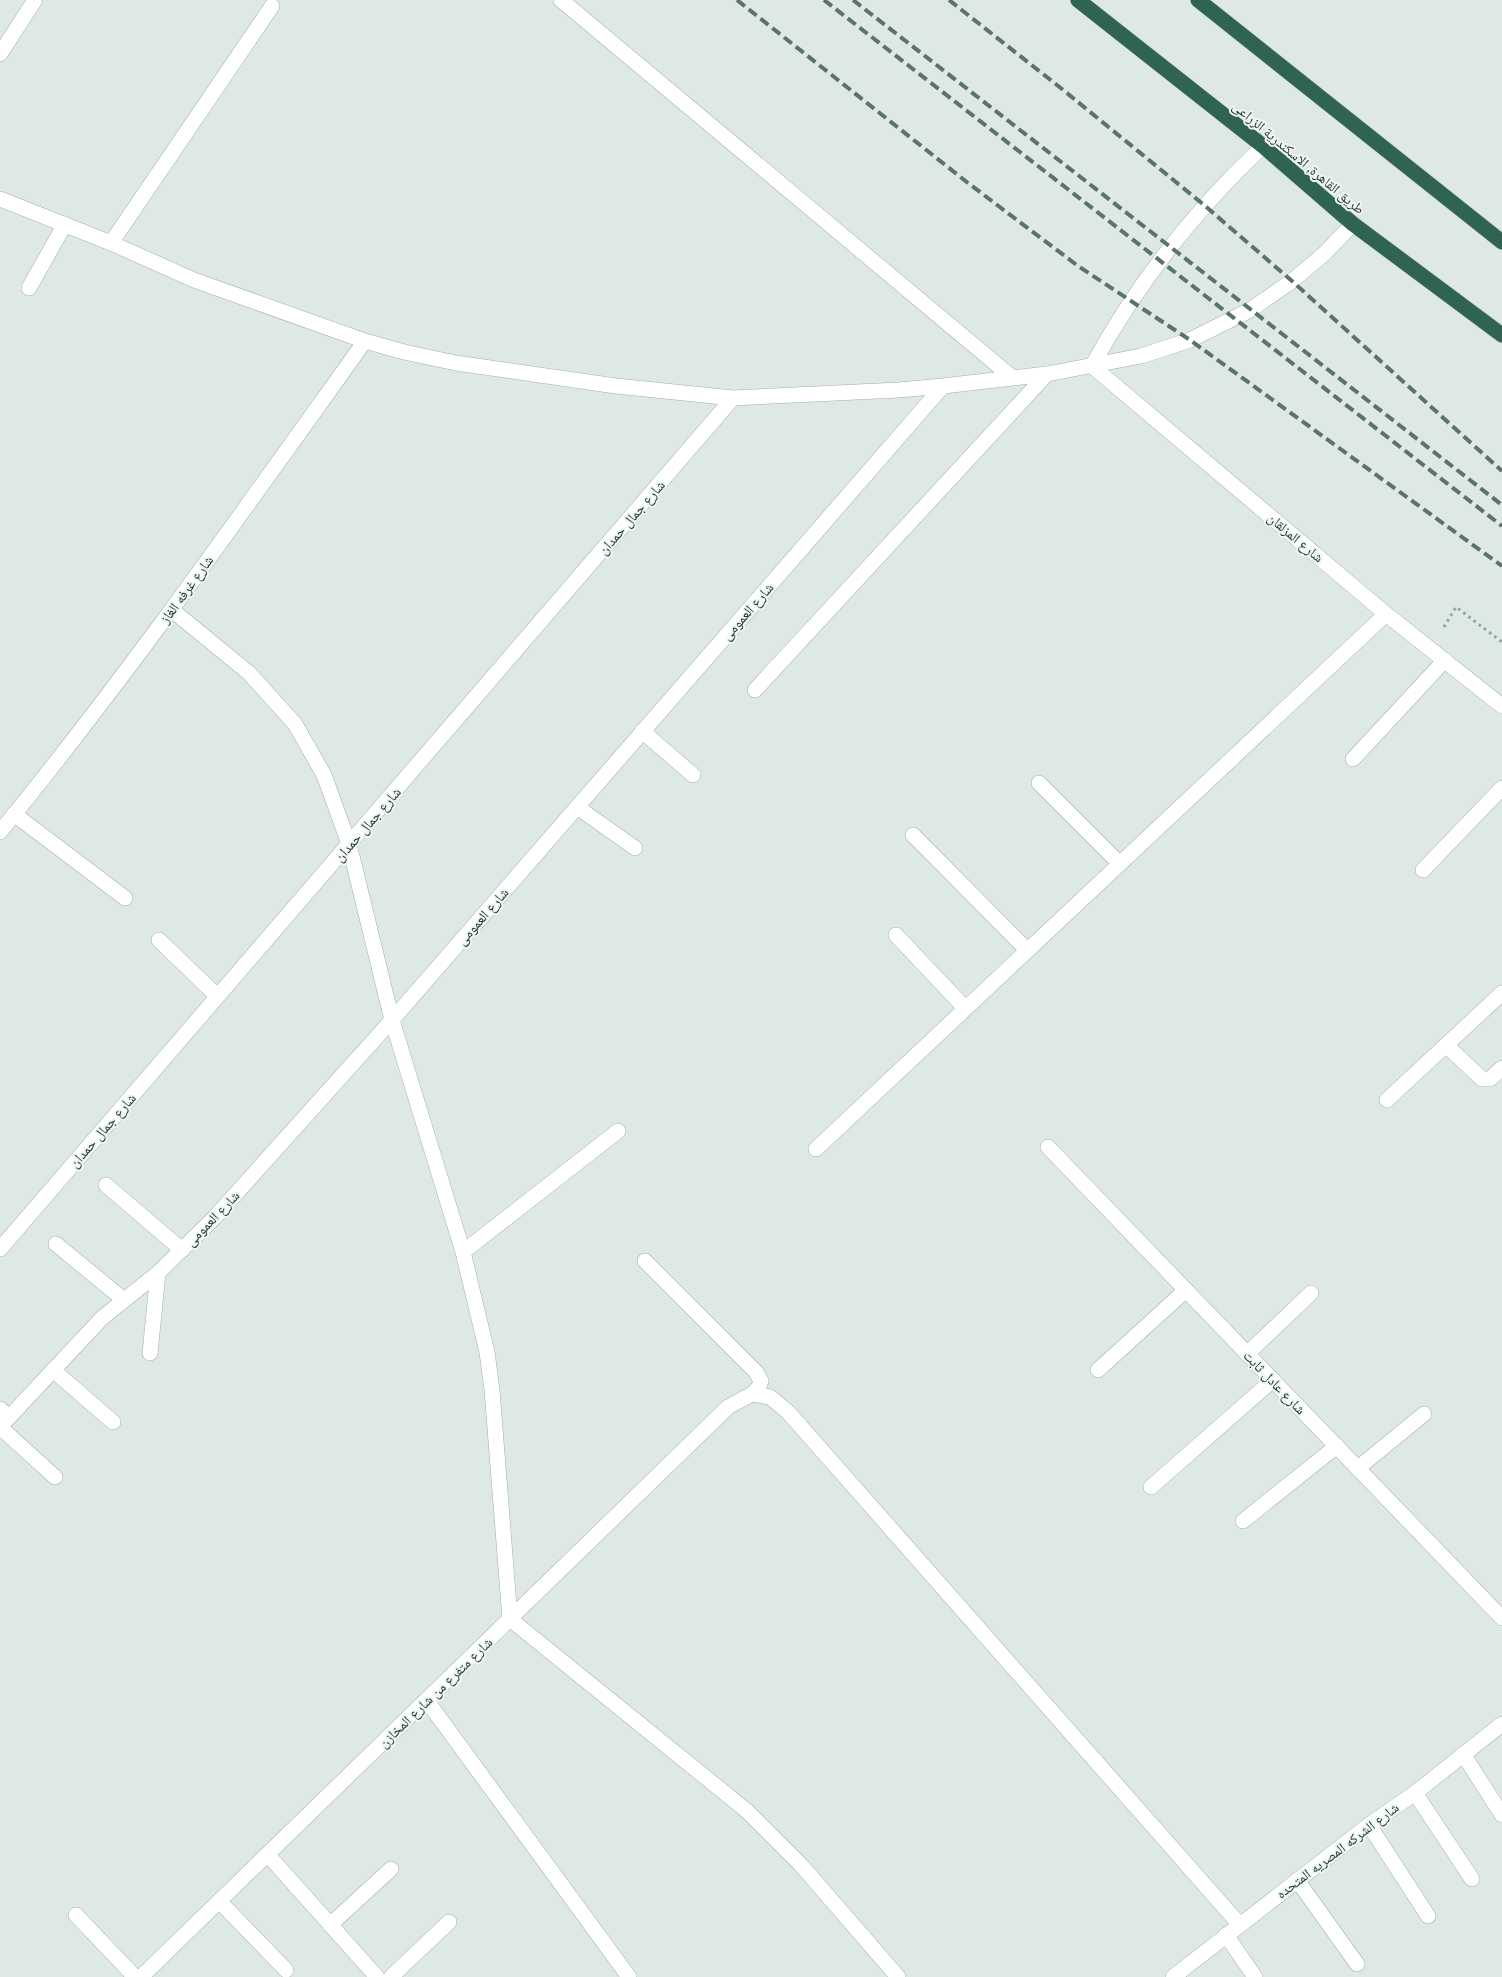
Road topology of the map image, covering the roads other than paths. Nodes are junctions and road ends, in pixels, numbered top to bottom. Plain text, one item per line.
1 (36, 0) edge
2 (560, 0) edge
3 (1078, 0) edge
4 (1198, 0) edge
5 (272, 6) dead end
6 (0, 54) edge
7 (1263, 146) junction
8 (0, 199) edge
9 (65, 224) junction
10 (1353, 224) junction
11 (1502, 242) edge
12 (111, 243) junction
13 (29, 288) dead end
14 (1502, 335) edge
15 (365, 341) junction
16 (1092, 366) junction
17 (1047, 374) junction
18 (1014, 378) junction
19 (943, 386) junction
20 (733, 398) junction
21 (172, 610) junction
22 (1386, 614) junction
23 (1445, 660) junction
24 (755, 690) dead end
25 (1502, 706) edge
26 (642, 731) junction
27 (1352, 759) dead end
28 (693, 775) dead end
29 (1039, 783) dead end
30 (1502, 788) edge
31 (578, 806) junction
32 (14, 814) junction
33 (0, 832) edge
34 (912, 836) dead end
35 (349, 844) junction
36 (635, 848) dead end
37 (1119, 863) junction
38 (1422, 870) dead end
39 (125, 898) dead end
40 (896, 936) dead end
41 (159, 940) dead end
42 (1027, 950) junction
43 (1502, 993) edge
44 (217, 996) junction
45 (965, 1008) junction
46 (392, 1020) junction
47 (1446, 1045) junction
48 (1502, 1068) edge
49 (1387, 1100) dead end
50 (618, 1131) dead end
51 (1048, 1147) dead end
52 (816, 1149) dead end
53 (106, 1185) dead end
54 (56, 1244) dead end
55 (0, 1249) edge
56 (182, 1250) junction
57 (463, 1252) junction
58 (645, 1261) dead end
59 (158, 1273) junction
60 (1186, 1290) junction
61 (1311, 1293) dead end
62 (124, 1300) junction
63 (150, 1353) dead end
64 (1248, 1354) junction
65 (53, 1370) junction
66 (1098, 1370) dead end
67 (1273, 1380) junction
68 (752, 1394) junction
69 (1424, 1414) dead end
70 (2, 1420) edge
71 (113, 1422) dead end
72 (1337, 1446) junction
73 (1358, 1468) junction
74 (55, 1478) dead end
75 (1151, 1487) dead end
76 (1243, 1522) dead end
77 (1502, 1618) edge
78 (510, 1619) junction
79 (427, 1700) junction
80 (1502, 1724) edge
81 (1463, 1754) junction
82 (1415, 1793) junction
83 (1502, 1815) edge
84 (1369, 1825) junction
85 (268, 1855) junction
86 (391, 1869) dead end
87 (1472, 1879) dead end
88 (1297, 1880) junction
89 (220, 1902) junction
90 (76, 1915) dead end
91 (1428, 1916) dead end
92 (449, 1922) dead end
93 (330, 1925) junction
94 (1240, 1925) junction
95 (1226, 1935) junction
96 (1357, 1964) dead end
97 (286, 1970) dead end
98 (135, 1977) edge
99 (142, 1977) edge
100 (377, 1977) edge
101 (391, 1977) edge
102 (629, 1977) edge
103 (898, 1977) edge
104 (1173, 1977) edge
105 (1255, 1977) edge

1 - 6 street
2 - 18 street
3 - 7 highway, طريق القاهرة, الاسكندرية الزراعى
4 - 11 highway
5 - 12 street
7 - 10 highway, طريق القاهرة, الاسكندرية الزراعى
7 - 16 street
8 - 9 street
9 - 12 street
9 - 13 street
10 - 14 highway, طريق القاهرة, الاسكندرية الزراعى
10 - 16 street
12 - 15 street
15 - 20 street
15 - 21 street, شارع غرفه الغاز
16 - 17 street
16 - 22 street, شارع المزلقان
17 - 18 street
17 - 24 street
18 - 19 street
19 - 20 street
19 - 26 street, شارع العمومى
20 - 35 street, شارع جمال حمدان
21 - 32 street, شارع غرفه الغاز
21 - 35 street
22 - 23 street, شارع المزلقان
22 - 37 street
23 - 25 street, شارع المزلقان
23 - 27 street
26 - 28 street
26 - 31 street, شارع العمومى
29 - 37 street
30 - 38 street
31 - 36 street
31 - 46 street, شارع العمومى
32 - 33 street, شارع غرفه الغاز
32 - 39 street
34 - 42 street
35 - 44 street, شارع جمال حمدان
35 - 46 street
37 - 42 street
40 - 45 street
41 - 44 street
42 - 45 street
43 - 47 street
44 - 55 street, شارع جمال حمدان
45 - 52 street
46 - 56 street, شارع العمومى
46 - 57 street
47 - 48 street
47 - 49 street
50 - 57 street
51 - 60 street, شارع عادل ثابت
53 - 56 street
54 - 62 street
56 - 59 street, شارع العمومى
57 - 78 street
58 - 68 street
59 - 62 street, شارع العمومى
59 - 63 street
60 - 64 street, شارع عادل ثابت
60 - 66 street
61 - 64 street
62 - 65 street, شارع العمومى
64 - 67 street, شارع عادل ثابت
65 - 70 street, شارع العمومى
65 - 71 street
67 - 72 street, شارع عادل ثابت
67 - 75 street
68 - 78 street, شارع متفرع من شارع المخازن
68 - 94 street
69 - 73 street
70 - 74 street
72 - 73 street, شارع عادل ثابت
72 - 76 street
73 - 77 street, شارع عادل ثابت
78 - 79 street, شارع متفرع من شارع المخازن
78 - 103 street
79 - 85 street, شارع متفرع من شارع المخازن
79 - 102 street
80 - 81 street, شارع الشركه المصريه المتحده
81 - 82 street, شارع الشركه المصريه المتحده
81 - 83 street
82 - 84 street, شارع الشركه المصريه المتحده
82 - 87 street
84 - 88 street, شارع الشركه المصريه المتحده
84 - 91 street
85 - 89 street, شارع متفرع من شارع المخازن
85 - 93 street
86 - 93 street
88 - 94 street, شارع الشركه المصريه المتحده
88 - 96 street
89 - 97 street
89 - 99 street, شارع متفرع من شارع المخازن
90 - 98 street
92 - 101 street
93 - 100 street
94 - 95 street, شارع الشركه المصريه المتحده
95 - 104 street, شارع الشركه المصريه المتحده
95 - 105 street

